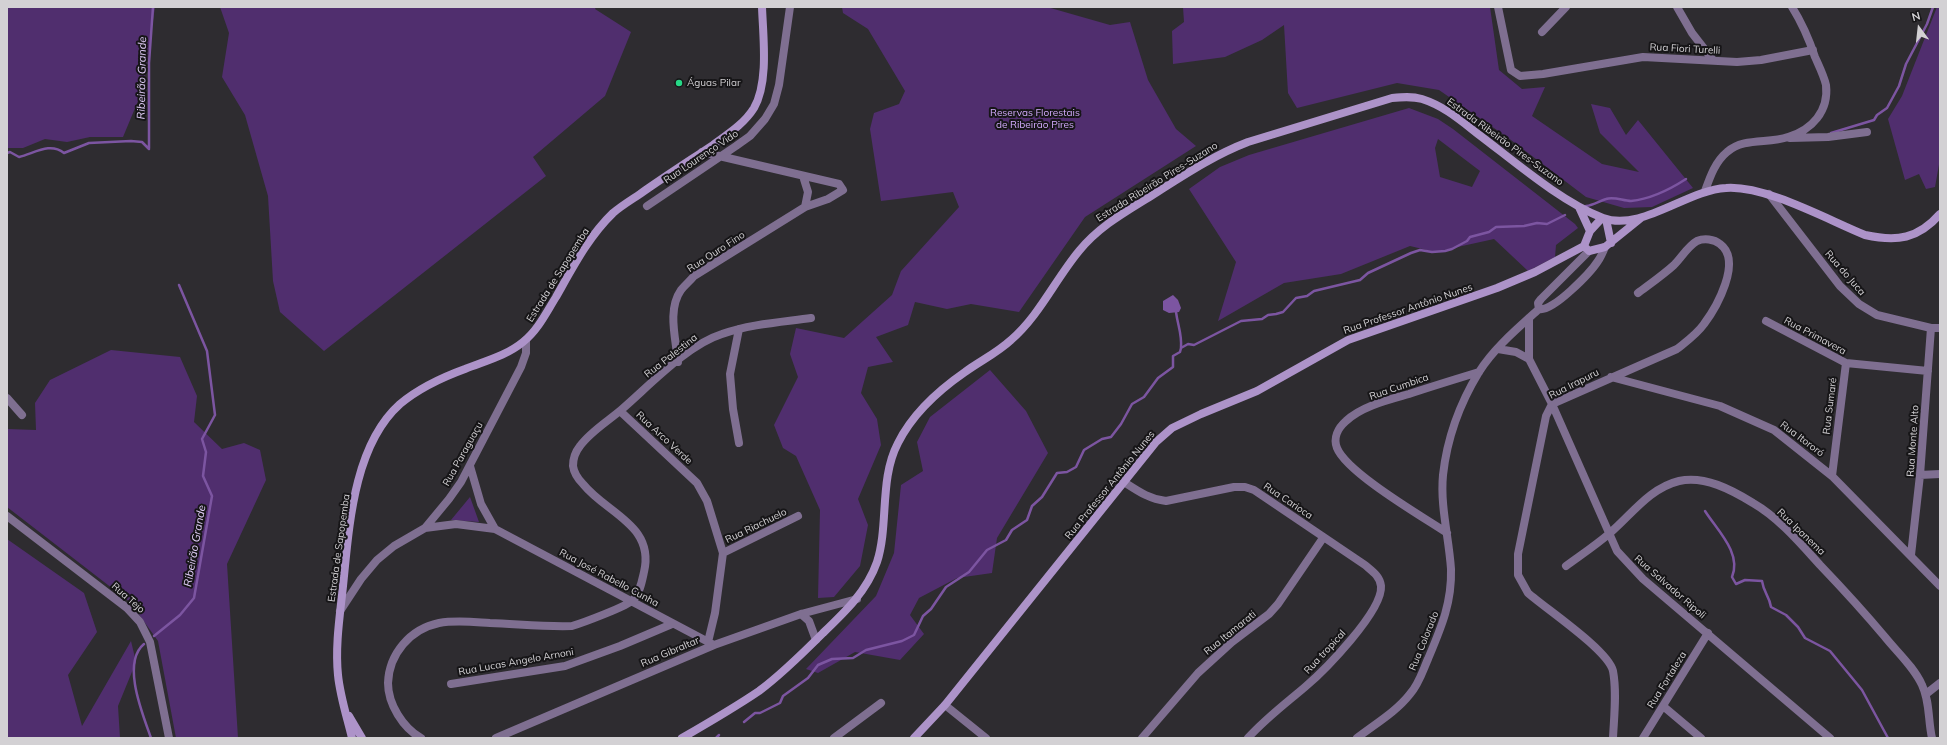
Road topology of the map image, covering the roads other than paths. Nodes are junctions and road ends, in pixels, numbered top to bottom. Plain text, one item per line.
1 (762, 7) edge
2 (790, 7) edge
3 (1498, 7) edge
4 (1566, 7) edge
5 (1678, 7) edge
6 (1792, 7) edge
7 (1542, 32) dead end
8 (1813, 50) junction
9 (1713, 60) junction
10 (1867, 132) dead end
11 (1787, 138) junction
12 (702, 152) junction
13 (719, 157) junction
14 (802, 176) junction
15 (1705, 191) junction
16 (1769, 194) junction
17 (647, 206) dead end
18 (1579, 206) junction
19 (805, 207) junction
20 (1940, 214) edge
21 (1642, 217) junction
22 (1604, 218) junction
23 (1590, 231) junction
24 (1608, 245) junction
25 (1586, 248) junction
26 (1638, 293) dead end
27 (1539, 309) junction
28 (811, 318) dead end
29 (1529, 318) junction
30 (1766, 321) dead end
31 (1936, 328) edge
32 (739, 329) junction
33 (526, 340) junction
34 (1498, 348) junction
35 (1529, 359) junction
36 (678, 362) junction
37 (1846, 363) junction
38 (1928, 370) junction
39 (1479, 372) junction
40 (1611, 377) junction
41 (7, 398) edge
42 (1552, 404) junction
43 (620, 411) junction
44 (22, 415) dead end
45 (738, 443) dead end
46 (470, 466) junction
47 (1940, 474) edge
48 (1920, 475) junction
49 (1832, 476) junction
50 (1124, 482) junction
51 (7, 516) edge
52 (798, 516) dead end
53 (425, 528) junction
54 (495, 529) junction
55 (1447, 533) junction
56 (1609, 534) junction
57 (1323, 538) junction
58 (723, 553) junction
59 (1911, 555) junction
60 (1365, 565) joint
61 (1566, 566) dead end
62 (1940, 586) edge
63 (857, 599) junction
64 (633, 601) junction
65 (340, 611) junction
66 (801, 614) junction
67 (672, 624) junction
68 (1708, 633) junction
69 (816, 640) junction
70 (711, 643) junction
71 (1940, 683) edge
72 (451, 684) dead end
73 (1926, 694) junction
74 (881, 703) dead end
75 (343, 705) junction
76 (945, 705) junction
77 (1663, 706) junction
78 (169, 738) edge
79 (351, 738) edge
80 (362, 738) edge
81 (421, 738) edge
82 (496, 738) edge
83 (682, 738) edge
84 (834, 738) edge
85 (914, 738) edge
86 (986, 738) edge
87 (1142, 738) edge
88 (1248, 738) edge
89 (1357, 738) edge
90 (1613, 738) edge
91 (1643, 738) edge
92 (1701, 738) edge
93 (1830, 738) edge
94 (1932, 738) edge

1 - 12 main road, Estrada de Sapopemba
2 - 13 street, Rua Lourenço Vido
3 - 9 street, Rua Fiori Turelli
4 - 7 street
5 - 9 street
6 - 8 street
8 - 9 street, Rua Fiori Turelli
8 - 11 street
10 - 11 street
11 - 15 street
12 - 13 street, Rua Ouro Fino
12 - 33 main road, Estrada de Sapopemba
13 - 14 street, Rua Ouro Fino
13 - 17 street, Rua Lourenço Vido
14 - 19 street
14 - 19 street, Rua Ouro Fino
15 - 16 main road
15 - 21 main road
16 - 20 main road
16 - 31 street, Rua do Juca
18 - 22 main road, Estrada Ribeirão Pires-Suzano
18 - 23 main road
18 - 63 main road, Estrada Ribeirão Pires-Suzano
19 - 36 street, Rua Ouro Fino
21 - 22 main road, Estrada Ribeirão Pires-Suzano
21 - 24 main road
22 - 23 main road
22 - 24 main road
23 - 25 main road
24 - 25 main road
24 - 27 street
25 - 27 street
25 - 50 main road, Rua Professor Antônio Nunes
26 - 40 street, Rua Irapuru
27 - 29 street, Rua Colorado
28 - 32 street, Rua Palestina
29 - 34 street, Rua Colorado
29 - 35 street, Rua Salvador Ripoli
30 - 37 street, Rua Primavera
31 - 38 street, Rua Monte Alto
32 - 36 street, Rua Palestina
32 - 45 street
33 - 46 street, Rua Paraguaçu
33 - 65 main road, Estrada de Sapopemba
34 - 35 street
34 - 39 street, Rua Colorado
35 - 42 street, Rua Salvador Ripoli
36 - 43 street, Rua Palestina
37 - 38 street, Rua Primavera
37 - 49 street, Rua Sumaré
38 - 48 street, Rua Monte Alto
39 - 55 street, Rua Colorado
39 - 55 street, Rua Cumbica
40 - 42 street, Rua Irapuru
40 - 49 street, Rua Itororó
41 - 44 street
42 - 56 street, Rua Salvador Ripoli
42 - 90 street, Rua Irapuru
43 - 58 street, Rua Arco Verde
43 - 64 street
46 - 53 street, Rua Paraguaçu
46 - 54 street
47 - 48 street
48 - 59 street, Rua Monte Alto
49 - 59 street, Rua Itororó
50 - 57 street, Rua Carioca
50 - 76 main road, Rua Professor Antônio Nunes
51 - 78 street, Rua Tejo
52 - 58 street, Rua Riachuelo
53 - 54 street, Rua José Rabello Cunha
53 - 65 street, Rua Paraguaçu
54 - 64 street, Rua José Rabello Cunha
55 - 89 street, Rua Colorado
56 - 61 street, Rua Ipanema
56 - 68 street, Rua Salvador Ripoli
56 - 73 street, Rua Ipanema
57 - 60 street, Rua Carioca
57 - 87 street, Rua Itamarati
58 - 70 street, Rua Arco Verde
59 - 62 street, Rua Itororó
60 - 88 street, Rua tropical
63 - 66 street, Rua Gibraltar
63 - 69 main road, Estrada Ribeirão Pires-Suzano
64 - 67 street, Rua José Rabello Cunha
64 - 81 street
65 - 75 main road, Estrada de Sapopemba
66 - 69 street
66 - 70 street, Rua Gibraltar
67 - 70 street, Rua José Rabello Cunha
67 - 72 street, Rua Lucas Angelo Arnoni
68 - 77 street, Rua Fortaleza
68 - 93 street, Rua Salvador Ripoli
69 - 83 main road, Estrada Ribeirão Pires-Suzano
70 - 82 street, Rua Gibraltar
71 - 73 street
73 - 94 street, Rua Ipanema
74 - 84 street
75 - 79 main road
75 - 80 main road
76 - 85 main road, Rua Professor Antônio Nunes
76 - 86 street
77 - 91 street, Rua Fortaleza
77 - 92 street

